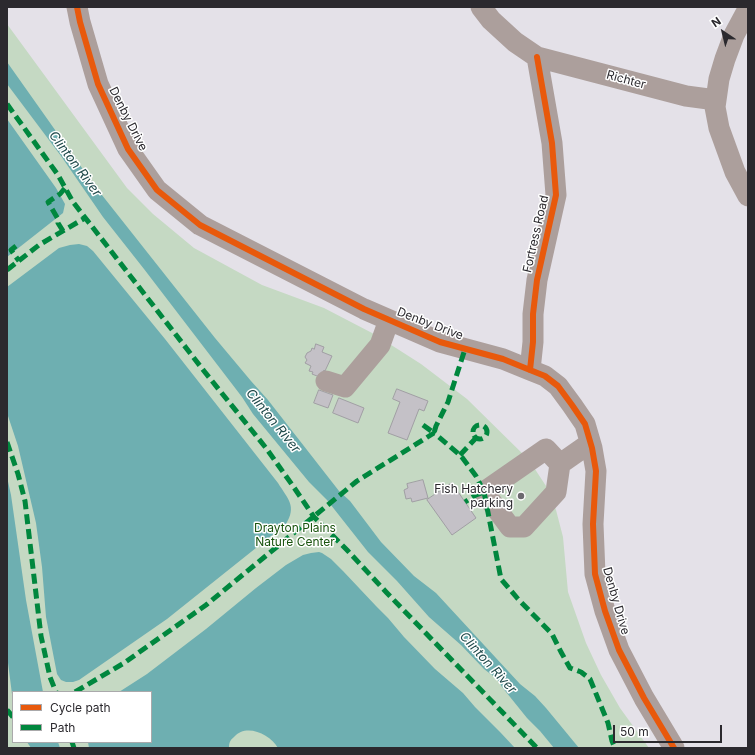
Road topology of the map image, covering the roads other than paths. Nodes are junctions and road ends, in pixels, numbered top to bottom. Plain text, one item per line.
1 (77, 7) edge
2 (481, 7) edge
3 (748, 9) edge
4 (537, 56) junction
5 (716, 100) junction
6 (748, 196) edge
7 (390, 320) junction
8 (530, 370) junction
9 (326, 381) dead end
10 (590, 443) junction
11 (560, 464) dead end
12 (674, 748) edge

1 - 7 street, Denby Drive
2 - 4 street
3 - 5 street
4 - 5 street, Richter
4 - 8 street, Fortress Road
5 - 6 street
7 - 8 street, Denby Drive
7 - 9 street
8 - 10 street, Denby Drive
10 - 11 street
10 - 12 street, Denby Drive

